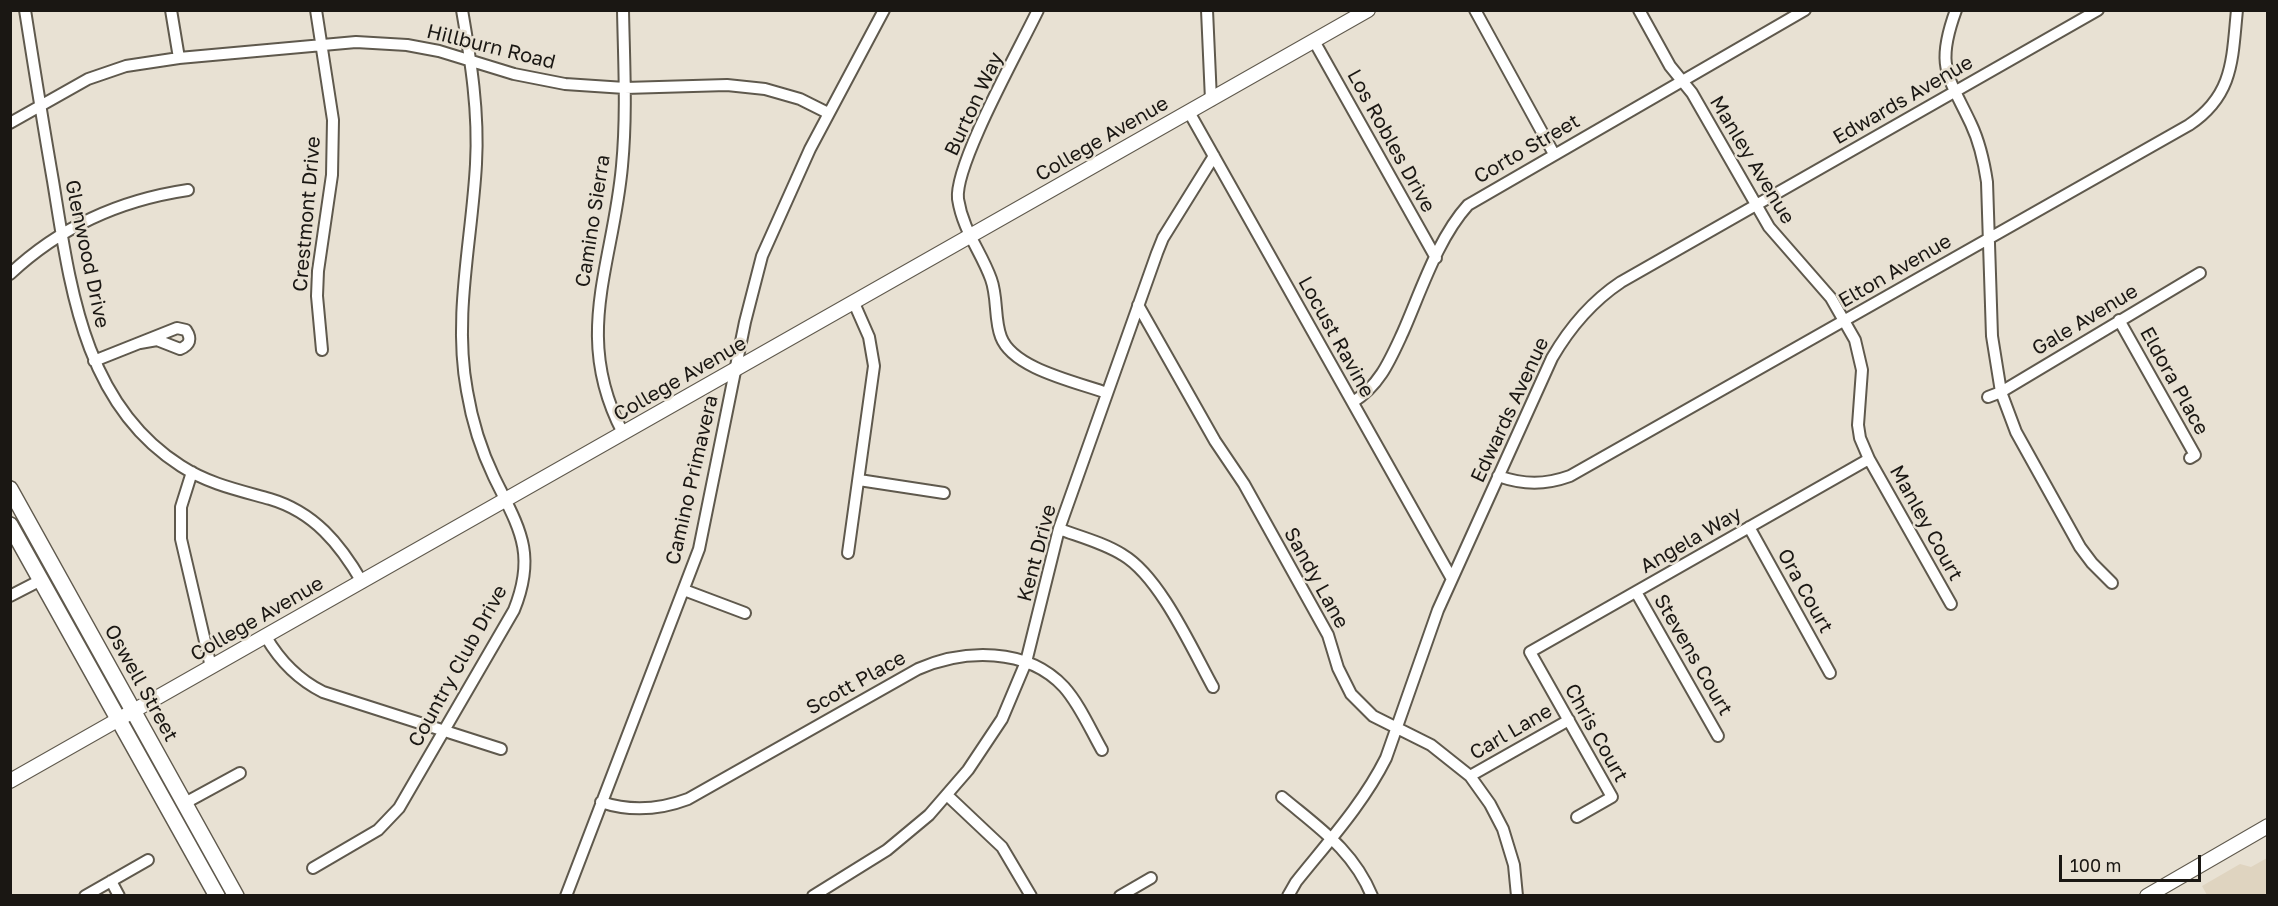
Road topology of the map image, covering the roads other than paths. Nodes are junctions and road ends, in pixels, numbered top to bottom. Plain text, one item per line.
1 (25, 10) edge
2 (171, 10) edge
3 (316, 10) edge
4 (462, 10) edge
5 (623, 10) edge
6 (884, 10) edge
7 (1038, 10) edge
8 (1207, 10) edge
9 (1368, 10) edge
10 (1475, 10) edge
11 (1639, 10) edge
12 (1956, 10) edge
13 (2098, 10) edge
14 (2237, 10) edge
15 (1798, 12) edge
16 (1347, 16) edge
17 (1314, 41) junction
18 (322, 44) junction
19 (179, 58) junction
20 (470, 59) junction
21 (1682, 81) junction
22 (625, 88) junction
23 (1953, 93) junction
24 (1211, 100) junction
25 (40, 106) junction
26 (1189, 112) junction
27 (828, 113) junction
28 (10, 123) edge
29 (1554, 154) junction
30 (1214, 156) junction
31 (188, 190) dead end
32 (1755, 205) junction
33 (61, 234) junction
34 (969, 237) junction
35 (1989, 238) junction
36 (1436, 258) junction
37 (2200, 273) dead end
38 (10, 274) edge
39 (854, 303) junction
40 (1138, 305) junction
41 (1845, 320) junction
42 (2119, 320) junction
43 (140, 343) dead end
44 (322, 350) dead end
45 (94, 361) junction
46 (735, 370) junction
47 (2001, 392) junction
48 (1107, 393) junction
49 (1988, 397) dead end
50 (1353, 402) junction
51 (624, 434) junction
52 (2190, 458) dead end
53 (1869, 459) junction
54 (192, 472) junction
55 (1498, 476) junction
56 (859, 480) junction
57 (10, 489) edge
58 (944, 493) dead end
59 (506, 500) junction
60 (10, 525) edge
61 (1749, 528) junction
62 (1059, 529) junction
63 (848, 554) dead end
64 (1452, 579) junction
65 (41, 580) junction
66 (362, 582) junction
67 (2112, 583) dead end
68 (684, 590) junction
69 (1636, 592) junction
70 (10, 596) edge
71 (1951, 604) dead end
72 (745, 613) dead end
73 (266, 636) junction
74 (1530, 652) joint
75 (1026, 662) junction
76 (211, 667) junction
77 (1830, 673) dead end
78 (1213, 687) dead end
79 (133, 712) junction
80 (118, 720) junction
81 (1569, 720) junction
82 (1396, 729) junction
83 (445, 730) junction
84 (1718, 736) dead end
85 (501, 749) dead end
86 (1102, 750) dead end
87 (240, 773) dead end
88 (1470, 776) junction
89 (10, 781) edge
90 (948, 795) junction
91 (1282, 797) dead end
92 (602, 802) junction
93 (184, 803) junction
94 (1577, 817) dead end
95 (2268, 826) edge
96 (1331, 838) junction
97 (148, 860) dead end
98 (313, 868) dead end
99 (1151, 878) dead end
100 (111, 881) junction
101 (85, 896) edge
102 (119, 896) edge
103 (217, 896) edge
104 (236, 896) edge
105 (566, 896) edge
106 (813, 896) edge
107 (1031, 896) edge
108 (1120, 896) edge
109 (1288, 896) edge
110 (1372, 896) edge
111 (1517, 896) edge
112 (2147, 896) edge

1 - 25 street, Glenwood Drive
2 - 19 street
3 - 18 street, Crestmont Drive
4 - 20 street, Country Club Drive
5 - 22 street, Camino Sierra
6 - 27 street, Camino Primavera
7 - 34 street, Burton Way
8 - 24 street
9 - 16 street, College Avenue
10 - 29 street
11 - 21 street, Manley Avenue
12 - 23 street
13 - 23 street, Edwards Avenue
14 - 35 street, Elton Avenue
15 - 21 street, Corto Street
16 - 17 street, College Avenue
17 - 24 street, College Avenue
17 - 36 street, Los Robles Drive
18 - 19 street, Hillburn Road
18 - 20 street, Hillburn Road
18 - 44 street, Crestmont Drive
19 - 25 street, Hillburn Road
20 - 22 street, Hillburn Road
20 - 59 street, Country Club Drive
21 - 29 street, Corto Street
21 - 32 street, Manley Avenue
22 - 27 street, Hillburn Road
22 - 51 street, Camino Sierra
23 - 32 street, Edwards Avenue
23 - 35 street
24 - 26 street, College Avenue
25 - 28 street, Hillburn Road
25 - 33 street, Glenwood Drive
26 - 30 street, Locust Ravine
26 - 34 street, College Avenue
27 - 46 street, Camino Primavera
29 - 36 street, Corto Street
30 - 40 street, Kent Drive
30 - 50 street, Locust Ravine
31 - 33 street
32 - 41 street, Manley Avenue
32 - 55 street, Edwards Avenue
33 - 38 street
33 - 45 street, Glenwood Drive
34 - 39 street, College Avenue
34 - 48 street, Burton Way
35 - 41 street, Elton Avenue
35 - 47 street
36 - 50 street, Corto Street
37 - 42 street, Gale Avenue
39 - 46 street, College Avenue
39 - 56 street
40 - 48 street, Kent Drive
40 - 82 street, Sandy Lane
41 - 53 street, Manley Avenue
41 - 55 street, Elton Avenue
42 - 47 street, Gale Avenue
42 - 52 street, Eldora Place
43 - 45 street
45 - 54 street, Glenwood Drive
46 - 51 street, College Avenue
46 - 68 street, Camino Primavera
47 - 49 street, Gale Avenue
47 - 67 street
48 - 62 street, Kent Drive
50 - 64 street, Locust Ravine
51 - 59 street, College Avenue
53 - 61 street, Angela Way
53 - 71 street, Manley Court
54 - 66 street, Glenwood Drive
54 - 76 street
55 - 64 street, Edwards Avenue
56 - 58 street
56 - 63 street
57 - 79 main road, Oswell Street
59 - 66 street, College Avenue
59 - 83 street, Country Club Drive
60 - 65 main road, Oswell Street
61 - 69 street, Angela Way
61 - 77 street, Ora Court
62 - 75 street, Kent Drive
62 - 78 street
64 - 82 street, Edwards Avenue
65 - 70 street
65 - 80 main road, Oswell Street
66 - 73 street, College Avenue
68 - 72 street
68 - 92 street, Camino Primavera
69 - 74 street, Angela Way
69 - 84 street, Stevens Court
73 - 76 street, College Avenue
73 - 83 street
74 - 81 street, Chris Court
75 - 86 street, Scott Place
75 - 90 street, Kent Drive
75 - 92 street, Scott Place
76 - 79 street, College Avenue
79 - 80 street, College Avenue
79 - 93 main road, Oswell Street
80 - 89 street, College Avenue
80 - 103 main road, Oswell Street
81 - 88 street, Carl Lane
81 - 94 street, Chris Court
82 - 88 street, Sandy Lane
82 - 96 street, Edwards Avenue
83 - 85 street
83 - 98 street, Country Club Drive
87 - 93 street
88 - 111 street, Sandy Lane
90 - 106 street, Kent Drive
90 - 107 street
91 - 96 street
92 - 105 street, Camino Primavera
93 - 104 main road, Oswell Street
95 - 112 street
96 - 109 street, Edwards Avenue
96 - 110 street
97 - 100 street
99 - 108 street
100 - 101 street
100 - 102 street

